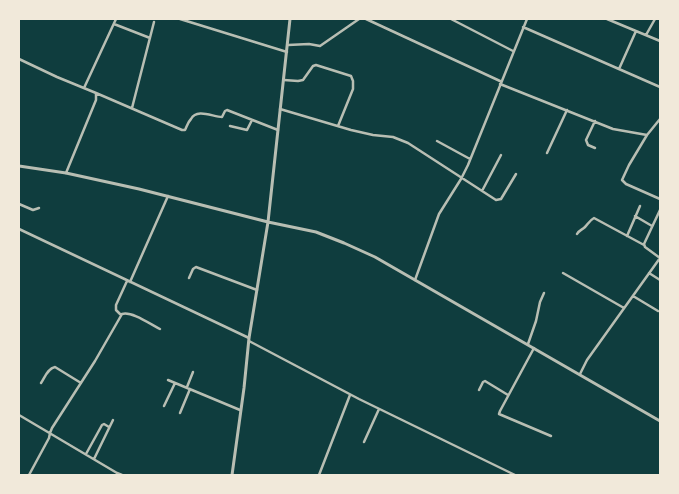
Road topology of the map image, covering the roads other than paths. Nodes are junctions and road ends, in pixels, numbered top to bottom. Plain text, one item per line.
1 (116, 19) edge
2 (180, 19) edge
3 (290, 19) edge
4 (359, 19) edge
5 (366, 19) edge
6 (451, 19) edge
7 (527, 19) edge
8 (608, 19) edge
9 (655, 19) edge
10 (154, 22) dead end
11 (114, 24) junction
12 (523, 27) junction
13 (636, 31) junction
14 (646, 35) junction
15 (150, 38) junction
16 (660, 41) edge
17 (288, 46) junction
18 (513, 51) junction
19 (287, 52) junction
20 (19, 58) edge
21 (619, 69) junction
22 (284, 80) junction
23 (500, 83) junction
24 (660, 87) edge
25 (84, 88) junction
26 (96, 93) junction
27 (132, 108) junction
28 (280, 109) junction
29 (568, 110) junction
30 (252, 120) junction
31 (660, 120) edge
32 (595, 121) junction
33 (230, 126) dead end
34 (338, 126) junction
35 (278, 130) junction
36 (647, 135) junction
37 (437, 141) dead end
38 (595, 148) dead end
39 (547, 153) dead end
40 (500, 155) dead end
41 (470, 159) junction
42 (19, 166) edge
43 (66, 173) junction
44 (516, 174) dead end
45 (461, 179) junction
46 (482, 191) junction
47 (168, 196) junction
48 (660, 199) edge
49 (19, 204) edge
50 (640, 206) dead end
51 (39, 208) dead end
52 (660, 210) edge
53 (635, 216) junction
54 (268, 222) junction
55 (652, 226) junction
56 (19, 229) edge
57 (577, 234) dead end
58 (626, 236) junction
59 (644, 245) junction
60 (563, 273) dead end
61 (649, 273) junction
62 (189, 278) dead end
63 (415, 280) junction
64 (660, 280) edge
65 (129, 281) junction
66 (257, 290) junction
67 (544, 293) dead end
68 (633, 296) junction
69 (624, 308) junction
70 (658, 311) dead end
71 (121, 316) junction
72 (160, 329) dead end
73 (248, 339) junction
74 (528, 344) junction
75 (534, 348) junction
76 (193, 372) dead end
77 (580, 374) junction
78 (168, 380) dead end
79 (41, 383) dead end
80 (81, 383) junction
81 (175, 383) junction
82 (187, 387) junction
83 (191, 389) junction
84 (479, 390) dead end
85 (350, 395) junction
86 (508, 395) junction
87 (164, 406) dead end
88 (379, 409) junction
89 (240, 410) junction
90 (180, 413) dead end
91 (19, 415) edge
92 (113, 420) dead end
93 (660, 421) edge
94 (109, 427) junction
95 (50, 434) junction
96 (551, 436) dead end
97 (364, 442) dead end
98 (86, 454) junction
99 (94, 459) junction
100 (117, 474) edge
101 (29, 475) edge
102 (122, 475) edge
103 (232, 475) edge
104 (319, 475) edge
105 (515, 475) edge

1 - 11 street
2 - 19 street
3 - 17 street
4 - 17 street
5 - 23 street
6 - 18 street
7 - 12 street
8 - 13 street
9 - 14 street
10 - 15 street
11 - 15 street
11 - 25 street
12 - 18 street
12 - 21 street
13 - 14 street
13 - 21 street
14 - 16 street
15 - 27 street
17 - 19 street
18 - 23 street
19 - 22 street
20 - 25 street
21 - 24 street
22 - 28 street
22 - 34 street
23 - 29 street
23 - 41 street
25 - 26 street
26 - 27 street
26 - 43 street
27 - 30 street
28 - 34 street
28 - 35 street
29 - 32 street
29 - 39 street
30 - 33 street
30 - 35 street
31 - 36 street
32 - 36 street
32 - 38 street
34 - 45 street
35 - 54 street
36 - 48 street
37 - 41 street
40 - 46 street
41 - 45 street
42 - 43 street
43 - 47 street
44 - 46 street
45 - 46 street
45 - 63 street
47 - 54 street
47 - 65 street
49 - 51 street
50 - 53 street
52 - 55 street
53 - 55 street
53 - 58 street
54 - 63 street
54 - 66 street
55 - 59 street
56 - 65 street
57 - 58 street
58 - 59 street
59 - 61 street
60 - 69 street
61 - 64 street
61 - 68 street
62 - 66 street
63 - 74 street
65 - 71 street
65 - 73 street
66 - 73 street
67 - 74 street
68 - 69 street
68 - 70 street
69 - 77 street
71 - 72 street
71 - 80 street
73 - 85 street
73 - 89 street
74 - 75 street
75 - 77 street
75 - 86 street
76 - 82 street
77 - 93 street
78 - 81 street
79 - 80 street
80 - 95 street
81 - 82 street
81 - 87 street
82 - 83 street
83 - 89 street
83 - 90 street
84 - 86 street
85 - 88 street
85 - 104 street
86 - 96 street
88 - 97 street
88 - 105 street
89 - 103 street
91 - 95 street
92 - 94 street
94 - 98 street
94 - 99 street
95 - 98 street
95 - 101 street
98 - 99 street
99 - 100 street
100 - 102 street

